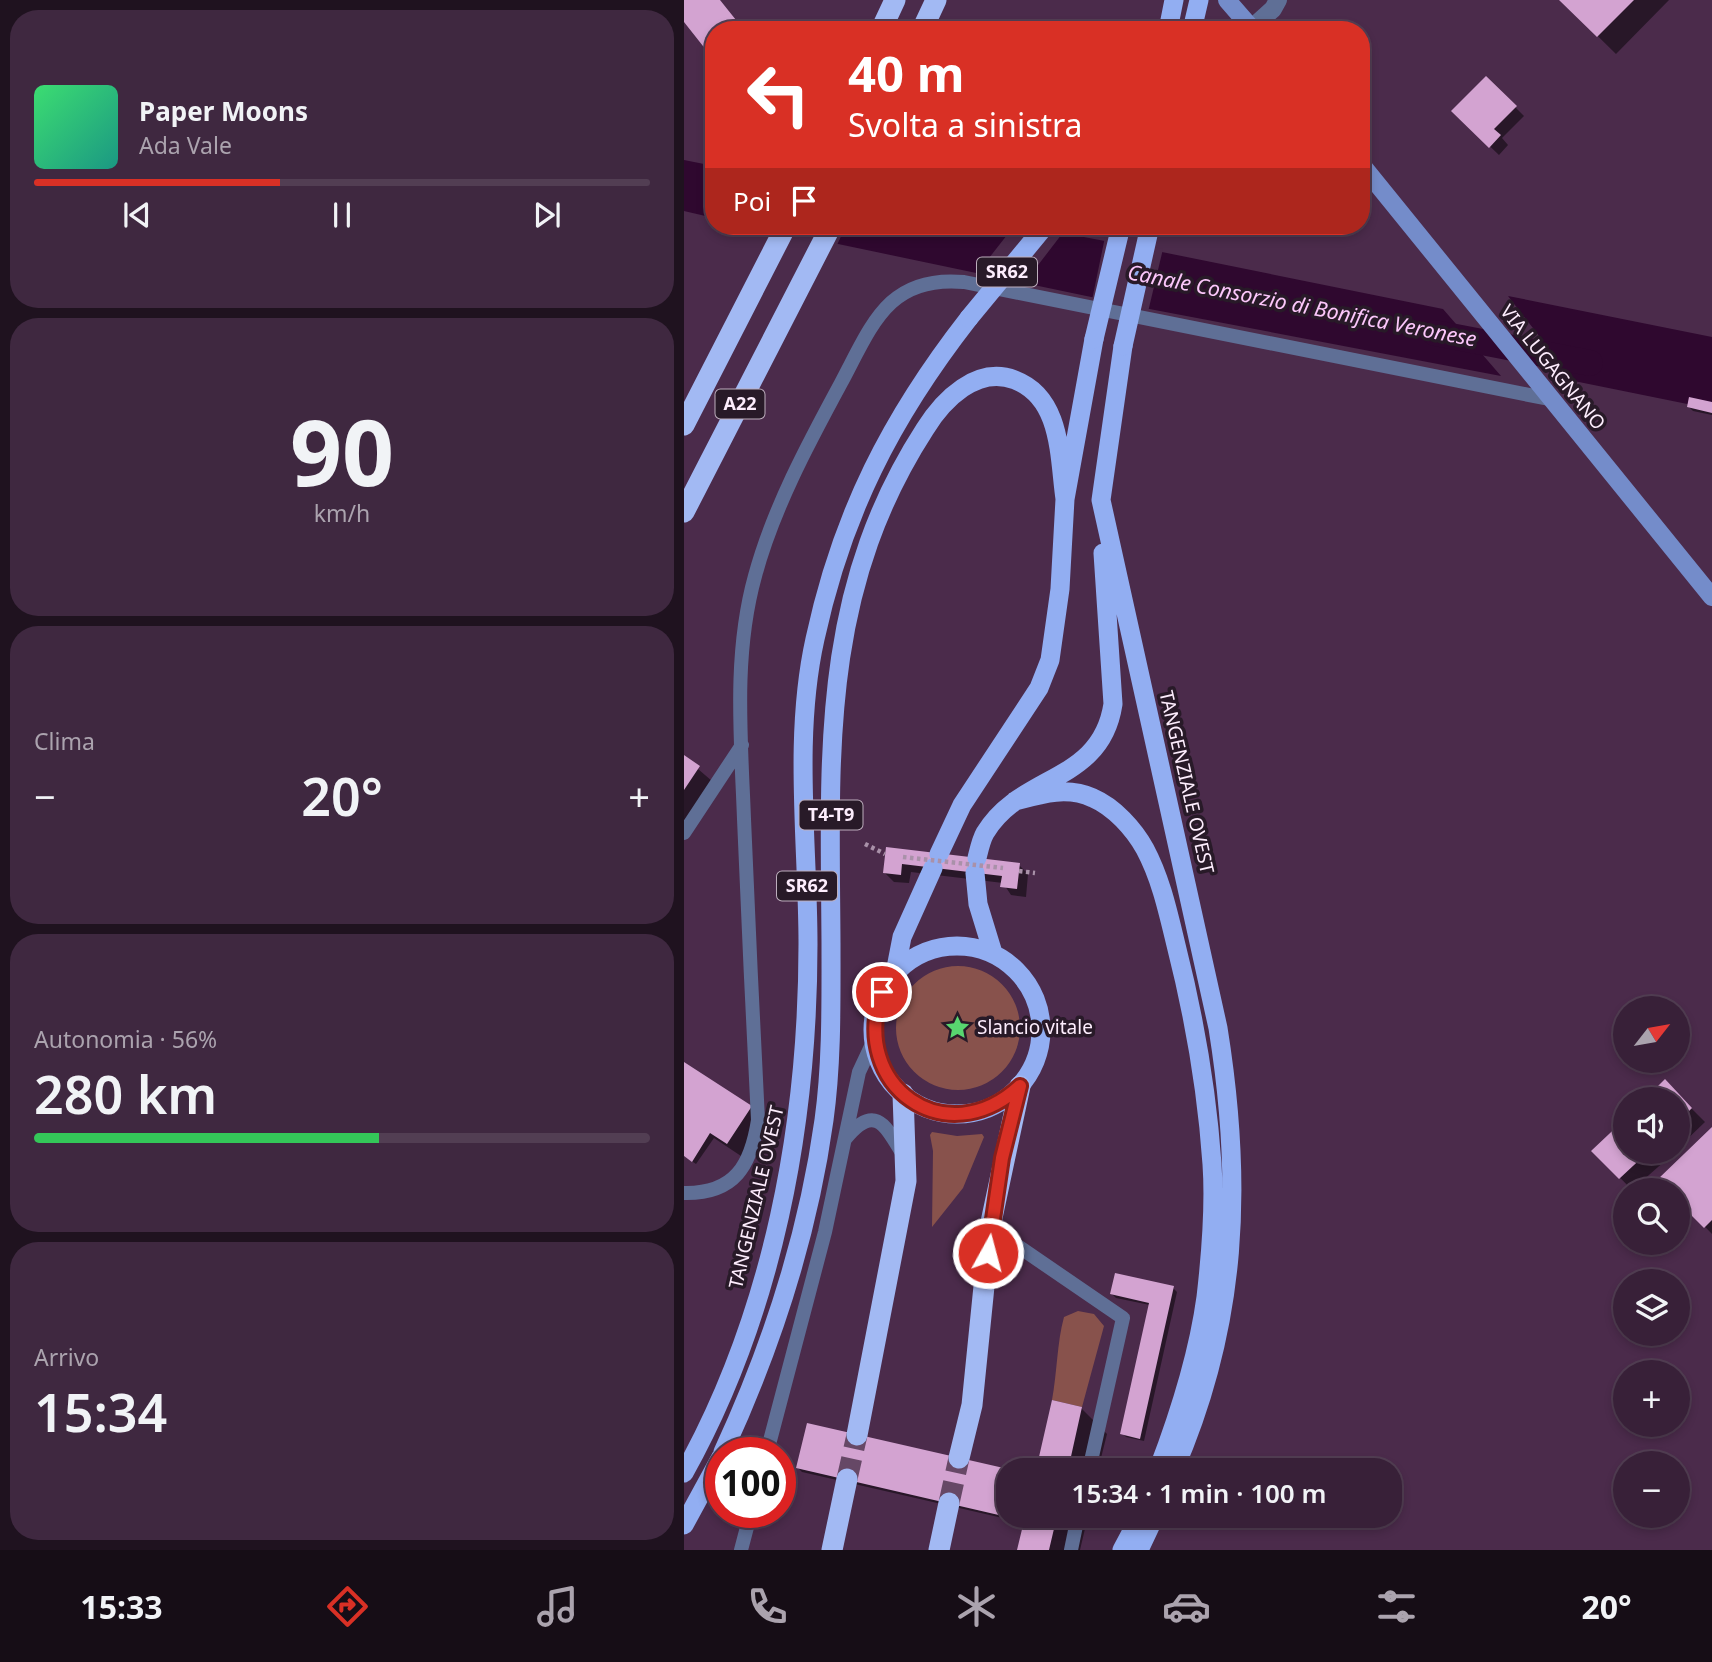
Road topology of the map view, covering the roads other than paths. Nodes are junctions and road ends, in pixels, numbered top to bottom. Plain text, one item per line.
1 (895, 0) edge
2 (936, 0) edge
3 (1174, 0) edge
4 (1199, 0) edge
5 (1227, 0) edge
6 (1277, 0) edge
7 (885, 21) edge
8 (926, 21) edge
9 (1170, 21) edge
10 (1194, 21) edge
11 (1245, 21) edge
12 (1260, 21) edge
13 (1370, 175) edge
14 (782, 235) edge
15 (826, 235) edge
16 (1038, 235) edge
17 (1119, 235) edge
18 (1148, 235) edge
19 (1549, 394) junction
20 (684, 425) edge
21 (1065, 499) junction
22 (1101, 500) junction
23 (684, 512) edge
24 (1712, 597) edge
25 (742, 746) junction
26 (1015, 801) junction
27 (684, 834) edge
28 (993, 953) junction
29 (895, 973) junction
30 (874, 1040) junction
31 (1020, 1086) junction
32 (903, 1094) junction
33 (845, 1139) junction
34 (906, 1159) junction
35 (684, 1193) edge
36 (990, 1227) junction
37 (857, 1435) tunnel mouth
38 (730, 1437) edge
39 (771, 1437) edge
40 (959, 1458) tunnel mouth
41 (1092, 1458) edge
42 (1163, 1458) edge
43 (1179, 1458) edge
44 (684, 1474) edge
45 (847, 1479) tunnel mouth
46 (705, 1486) edge
47 (949, 1503) tunnel mouth
48 (684, 1525) edge
49 (747, 1528) edge
50 (1076, 1528) edge
51 (1134, 1528) edge
52 (1149, 1528) edge
53 (741, 1550) edge
54 (832, 1550) edge
55 (939, 1550) edge
56 (1071, 1550) edge
57 (1122, 1550) edge
58 (1139, 1550) edge

1 - 7 highway
2 - 8 highway
3 - 9 highway
4 - 10 highway
5 - 11 main road
6 - 12 street
13 - 19 main road, VIA LUGAGNANO
14 - 20 highway, A22
15 - 23 highway, A22
16 - 44 highway, TANGENZIALE OVEST / SR62, bridge
17 - 21 highway, bridge
18 - 22 highway, TANGENZIALE OVEST, bridge
19 - 24 main road, VIA LUGAGNANO
19 - 25 lane
21 - 29 highway
21 - 38 highway, T4-T9
22 - 26 highway
22 - 43 highway, TANGENZIALE OVEST
25 - 27 lane
25 - 35 lane
26 - 28 highway
26 - 42 highway
28 - 29 highway
28 - 31 highway
29 - 30 highway
30 - 32 highway
30 - 33 lane
31 - 32 highway
31 - 36 highway
32 - 34 highway
33 - 34 lane
33 - 39 lane
34 - 37 highway
36 - 40 highway
36 - 41 lane
45 - 54 highway
46 - 48 highway
47 - 55 highway
49 - 53 lane
50 - 56 lane
51 - 57 highway
52 - 58 highway

